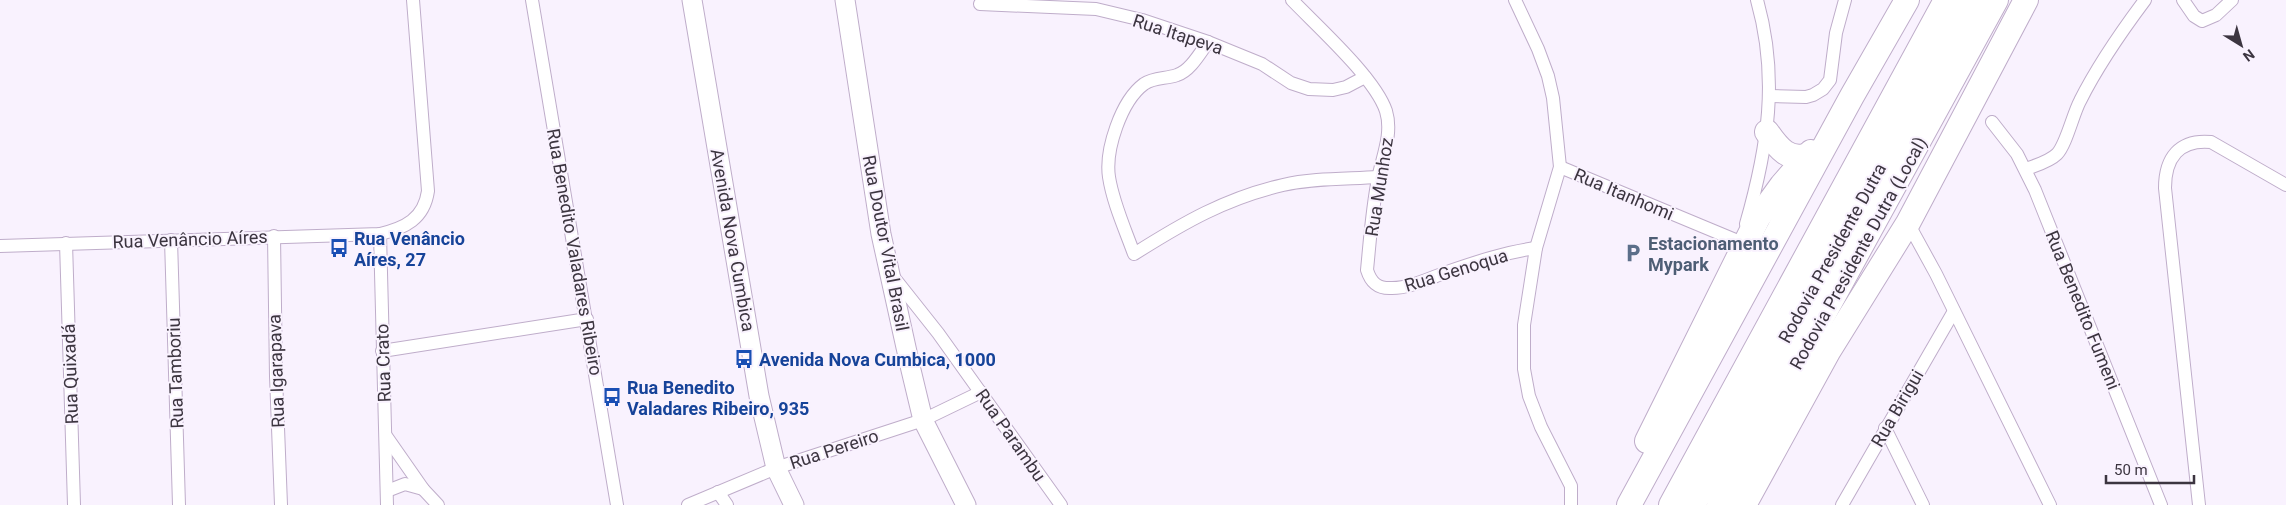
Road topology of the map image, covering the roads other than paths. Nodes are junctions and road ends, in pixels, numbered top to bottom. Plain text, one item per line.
1 (413, 0) edge
2 (532, 0) edge
3 (692, 0) edge
4 (846, 0) edge
5 (1292, 0) edge
6 (1514, 0) edge
7 (1757, 0) edge
8 (1844, 0) edge
9 (1907, 0) edge
10 (1946, 0) edge
11 (1971, 0) edge
12 (1996, 0) edge
13 (2026, 0) edge
14 (2145, 0) edge
15 (2183, 0) edge
16 (2232, 0) edge
17 (980, 4) dead end
18 (1096, 5) edge
19 (2009, 33) junction
20 (1208, 42) junction
21 (1365, 77) junction
22 (1770, 96) junction
23 (1852, 96) junction
24 (1992, 122) dead end
25 (1767, 132) junction
26 (1809, 155) junction
27 (1560, 167) junction
28 (2026, 170) junction
29 (1378, 177) junction
30 (2286, 185) edge
31 (1876, 221) junction
32 (1908, 223) junction
33 (380, 234) junction
34 (274, 236) junction
35 (172, 240) junction
36 (66, 243) junction
37 (1743, 243) junction
38 (0, 246) edge
39 (1536, 248) junction
40 (888, 270) junction
41 (1376, 285) joint
42 (1954, 311) junction
43 (587, 319) junction
44 (382, 351) junction
45 (980, 392) junction
46 (923, 420) junction
47 (1885, 428) junction
48 (386, 436) junction
49 (776, 468) junction
50 (423, 489) junction
51 (387, 491) junction
52 (718, 492) junction
53 (74, 505) edge
54 (179, 505) edge
55 (281, 505) edge
56 (387, 505) edge
57 (438, 505) edge
58 (618, 505) edge
59 (688, 505) edge
60 (727, 505) edge
61 (794, 505) edge
62 (966, 505) edge
63 (1061, 505) edge
64 (1571, 505) edge
65 (1614, 505) edge
66 (1629, 505) edge
67 (1670, 505) edge
68 (1693, 505) edge
69 (1720, 505) edge
70 (1744, 505) edge
71 (1842, 505) edge
72 (1923, 505) edge
73 (2050, 505) edge
74 (2161, 505) edge
75 (2199, 505) edge

1 - 33 street, Rua Venâncio Aíres
2 - 43 street, Rua Benedito Valadares Ribeiro
3 - 49 street, Avenida Nova Cumbica
4 - 40 street, Rua Doutor Vital Brasil
5 - 21 street, Rua Munhoz
6 - 27 street
7 - 22 street
8 - 22 street
9 - 23 highway
10 - 67 highway, Rodovia Presidente Dutra
11 - 68 highway, Rodovia Presidente Dutra
12 - 31 highway, Rodovia Presidente Dutra (Local)
13 - 19 highway
14 - 28 street
15 - 16 street
17 - 18 street, Rua Itapeva
18 - 20 street, Rua Itapeva
19 - 31 highway
19 - 32 highway
20 - 21 street, Rua Itapeva
20 - 29 street
21 - 29 street, Rua Munhoz
22 - 25 street
23 - 26 highway
23 - 66 highway
24 - 28 street, Rua Benedito Fumeni
25 - 26 highway
25 - 37 street
26 - 37 highway
27 - 37 street, Rua Itanhomi
27 - 39 street
28 - 74 street, Rua Benedito Fumeni
29 - 41 street, Rua Munhoz
30 - 75 street
31 - 69 highway, Rodovia Presidente Dutra (Local)
32 - 42 street
32 - 70 highway
33 - 34 street, Rua Venâncio Aíres
33 - 44 street, Rua Crato
34 - 35 street, Rua Venâncio Aíres
34 - 55 street, Rua Igarapava
35 - 36 street, Rua Venâncio Aíres
35 - 54 street, Rua Tamboriu
36 - 38 street, Rua Venâncio Aíres
36 - 53 street, Rua Quixadá
37 - 65 highway
39 - 41 street, Rua Genoqua
39 - 64 street
40 - 45 street, Rua Parambu
40 - 46 street, Rua Doutor Vital Brasil
42 - 47 street, Rua Birigui
42 - 73 street
43 - 44 street
43 - 58 street, Rua Benedito Valadares Ribeiro
44 - 48 street, Rua Crato
45 - 46 street, Rua Pereiro
45 - 63 street, Rua Parambu
46 - 49 street, Rua Pereiro
46 - 62 street, Rua Doutor Vital Brasil
47 - 71 street, Rua Birigui
47 - 72 street
48 - 50 street
48 - 51 street, Rua Crato
49 - 52 street, Rua Pereiro
49 - 61 street, Avenida Nova Cumbica
50 - 51 street
50 - 57 street
51 - 56 street, Rua Crato
52 - 59 street, Rua Pereiro
52 - 60 street

